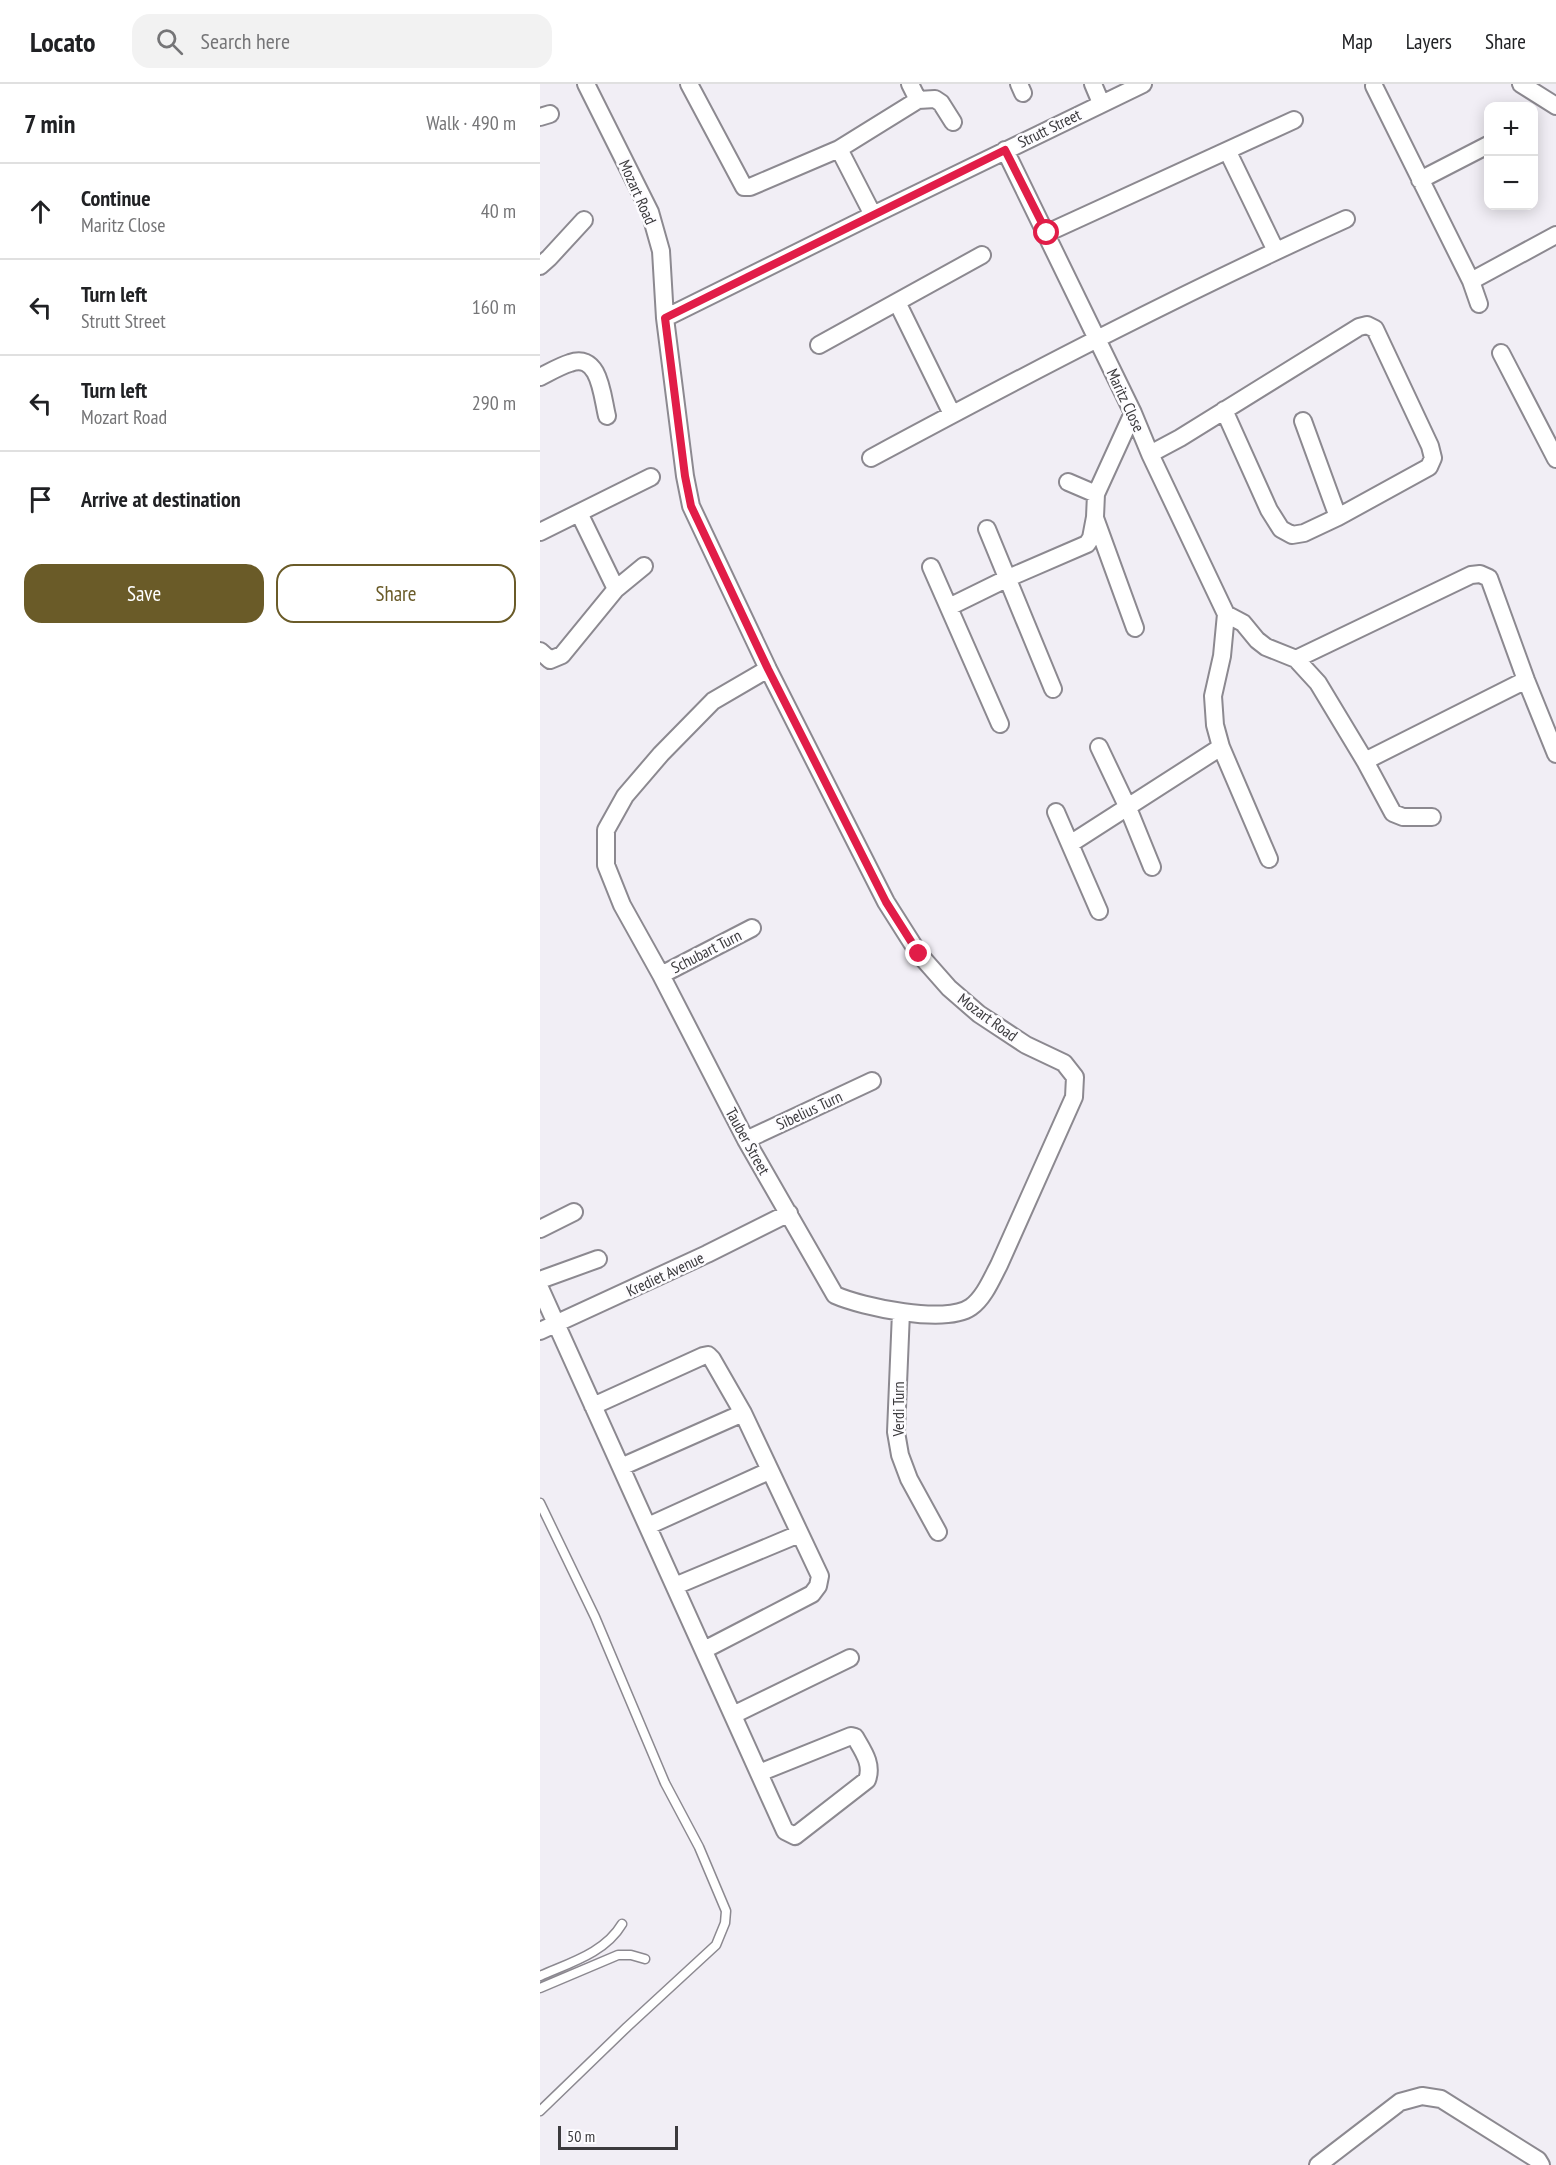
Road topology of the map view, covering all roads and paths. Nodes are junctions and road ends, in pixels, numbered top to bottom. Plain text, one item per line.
1 (586, 84) edge
2 (690, 84) edge
3 (910, 84) edge
4 (1093, 84) edge
5 (1143, 84) edge
6 (1521, 84) edge
7 (1374, 86) dead end
8 (918, 100) junction
9 (1101, 103) junction
10 (1556, 106) edge
11 (1294, 120) dead end
12 (953, 122) dead end
13 (1484, 147) edge
14 (839, 149) junction
15 (1005, 150) junction
16 (1228, 152) junction
17 (1420, 180) junction
18 (873, 214) junction
19 (1346, 219) dead end
20 (584, 220) dead end
21 (1047, 233) junction
22 (1556, 235) edge
23 (1276, 250) junction
24 (982, 255) dead end
25 (540, 266) edge
26 (1471, 281) junction
27 (897, 302) junction
28 (1479, 304) dead end
29 (665, 318) junction
30 (1096, 338) junction
31 (819, 345) dead end
32 (1501, 353) dead end
33 (540, 377) edge
34 (1224, 410) junction
35 (1133, 413) junction
36 (952, 414) junction
37 (607, 416) dead end
38 (1303, 421) dead end
39 (1150, 454) junction
40 (871, 458) dead end
41 (1556, 459) edge
42 (651, 477) dead end
43 (1068, 482) dead end
44 (1096, 494) junction
45 (579, 513) junction
46 (1095, 517) junction
47 (1338, 517) junction
48 (987, 529) dead end
49 (540, 532) edge
50 (644, 566) dead end
51 (931, 567) dead end
52 (1006, 579) junction
53 (616, 589) junction
54 (949, 607) junction
55 (1226, 614) junction
56 (1135, 628) dead end
57 (540, 651) edge
58 (1296, 659) junction
59 (768, 669) junction
60 (1526, 680) junction
61 (1053, 689) dead end
62 (1000, 724) dead end
63 (1099, 747) dead end
64 (1221, 747) junction
65 (1556, 754) edge
66 (1365, 761) junction
67 (1128, 808) junction
68 (1056, 812) dead end
69 (1432, 817) dead end
70 (1070, 844) junction
71 (1269, 860) dead end
72 (1152, 867) dead end
73 (1099, 911) dead end
74 (752, 928) dead end
75 (661, 975) junction
76 (1073, 1072) joint
77 (872, 1080) dead end
78 (746, 1140) junction
79 (574, 1212) dead end
80 (789, 1213) junction
81 (540, 1229) edge
82 (598, 1259) dead end
83 (540, 1280) edge
84 (540, 1288) edge
85 (901, 1312) junction
86 (557, 1324) junction
87 (540, 1331) edge
88 (593, 1406) junction
89 (742, 1413) junction
90 (621, 1467) junction
91 (769, 1471) junction
92 (540, 1503) edge
93 (648, 1526) junction
94 (938, 1532) dead end
95 (799, 1534) junction
96 (675, 1586) junction
97 (704, 1650) junction
98 (850, 1658) dead end
99 (733, 1715) junction
100 (759, 1773) junction
101 (622, 1924) dead end
102 (645, 1959) dead end
103 (540, 1976) edge
104 (540, 1988) edge
105 (540, 2111) edge
106 (1318, 2165) edge
107 (1541, 2165) edge

1 - 29 street, Mozart Road
2 - 14 street
3 - 8 street
4 - 9 street
5 - 9 street, Strutt Street
6 - 10 street
7 - 17 street
8 - 12 street
8 - 14 street
9 - 15 street, Strutt Street
11 - 16 street
13 - 17 street
14 - 18 street
15 - 18 street, Strutt Street
15 - 21 street, Maritz Close
16 - 21 street
16 - 23 street
17 - 26 street
18 - 29 street, Strutt Street
19 - 23 street
20 - 25 street
21 - 30 street, Maritz Close
22 - 26 street
23 - 30 street
24 - 27 street
26 - 28 street
27 - 31 street
27 - 36 street
29 - 59 street, Mozart Road
30 - 35 street, Maritz Close
30 - 36 street
32 - 41 street
33 - 37 street
34 - 39 street
34 - 47 street
34 - 47 street
35 - 39 street, Maritz Close
35 - 44 street
36 - 40 street
38 - 47 street
39 - 55 street, Maritz Close
42 - 45 street
43 - 44 street
44 - 46 street
45 - 49 street
45 - 53 street
46 - 52 street
46 - 56 street
48 - 52 street
50 - 53 street
51 - 54 street
52 - 54 street
52 - 61 street
53 - 57 street
54 - 62 street
55 - 58 street
55 - 64 street
58 - 60 street
58 - 66 street
59 - 75 street, Tauber Street
59 - 76 street, Mozart Road
60 - 65 street
60 - 66 street
63 - 67 street
64 - 67 street
64 - 71 street
66 - 69 street
67 - 70 street
67 - 72 street
68 - 70 street
70 - 73 street
74 - 75 street, Schubart Turn
75 - 78 street, Tauber Street
76 - 85 street, Tauber Street
77 - 78 street, Sibelius Turn
78 - 80 street, Tauber Street
79 - 81 street
80 - 85 street, Tauber Street
80 - 86 street, Krediet Avenue
82 - 83 street
84 - 86 street
85 - 94 street, Verdi Turn
86 - 87 street, Krediet Avenue
86 - 88 street
88 - 89 street
88 - 90 street
89 - 90 street
89 - 91 street
90 - 93 street
91 - 93 street
91 - 95 street
92 - 105 lane
93 - 96 street
95 - 96 street
95 - 97 street
96 - 97 street
97 - 99 street
98 - 99 street
99 - 100 street
100 - 100 street
101 - 103 lane
102 - 104 lane
106 - 107 street

